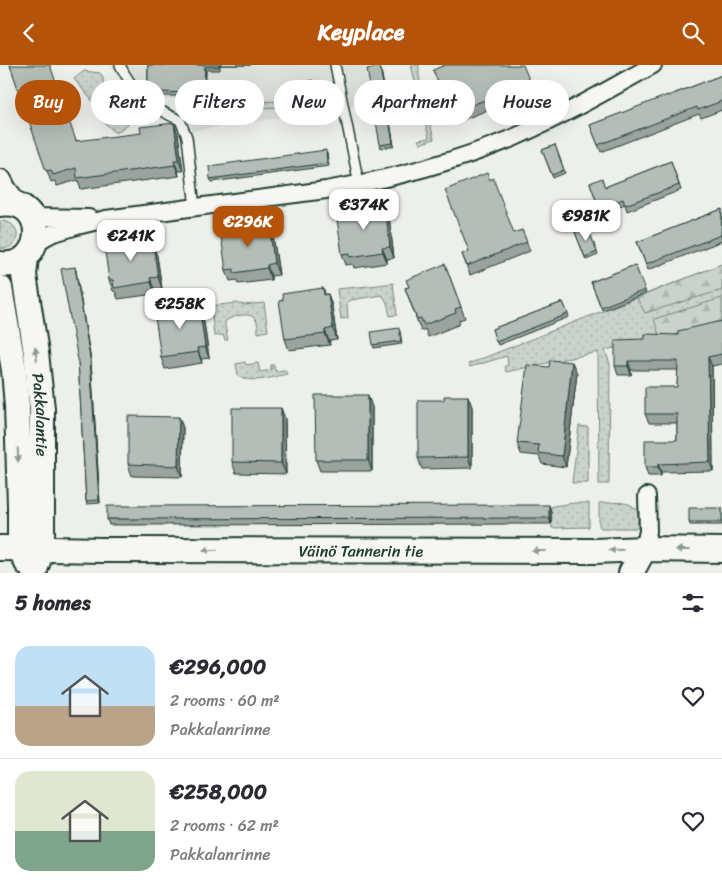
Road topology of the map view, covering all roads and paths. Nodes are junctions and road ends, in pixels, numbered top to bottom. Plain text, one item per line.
1 (120, 65) edge
2 (335, 65) edge
3 (653, 65) edge
4 (0, 181) edge
5 (359, 184) junction
6 (16, 208) edge
7 (195, 208) junction
8 (106, 219) junction
9 (31, 250) junction
10 (0, 264) edge
11 (0, 288) edge
12 (647, 497) dead end
13 (21, 548) edge
14 (644, 549) junction
15 (722, 550) edge
16 (33, 573) edge
17 (631, 573) edge
18 (650, 573) edge

1 - 7 lane
2 - 5 lane
3 - 5 street
4 - 6 street
5 - 7 street
6 - 8 street
6 - 9 street, Pakkalantie
7 - 8 street
8 - 9 street
9 - 10 street
13 -> 9 street, Pakkalantie
11 -> 13 street, Pakkalantie
12 - 14 street
14 -> 13 street, Väinö Tannerin tie
13 - 16 street, Pakkalantie
15 -> 14 street, Väinö Tannerin tie
14 - 17 street
14 - 18 street

